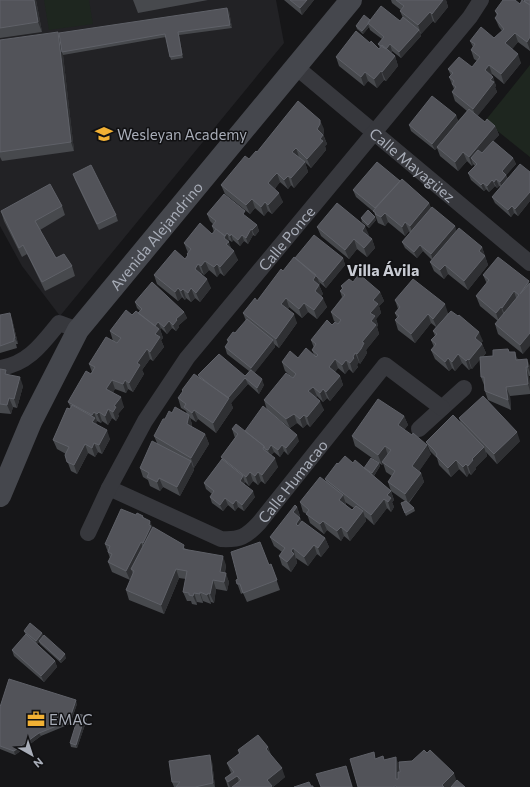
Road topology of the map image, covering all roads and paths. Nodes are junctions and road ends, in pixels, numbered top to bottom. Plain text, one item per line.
1 (351, 0) edge
2 (481, 0) edge
3 (296, 67) junction
4 (373, 132) junction
5 (530, 263) edge
6 (78, 330) junction
7 (0, 368) edge
8 (464, 388) dead end
9 (442, 408) junction
10 (419, 429) dead end
11 (109, 488) junction
12 (0, 496) edge
13 (88, 533) dead end

1 - 3 street, Avenida Alejandrino
2 - 4 street, Calle Ponce
3 - 4 street, Calle Mayagüez
3 - 6 street, Avenida Alejandrino
4 - 5 street, Calle Mayagüez
4 - 11 street, Calle Ponce
6 - 7 street
6 - 12 street, Avenida Alejandrino
8 - 9 street
9 - 10 street
9 - 11 street, Calle Humacao
11 - 13 street, Calle Ponce

